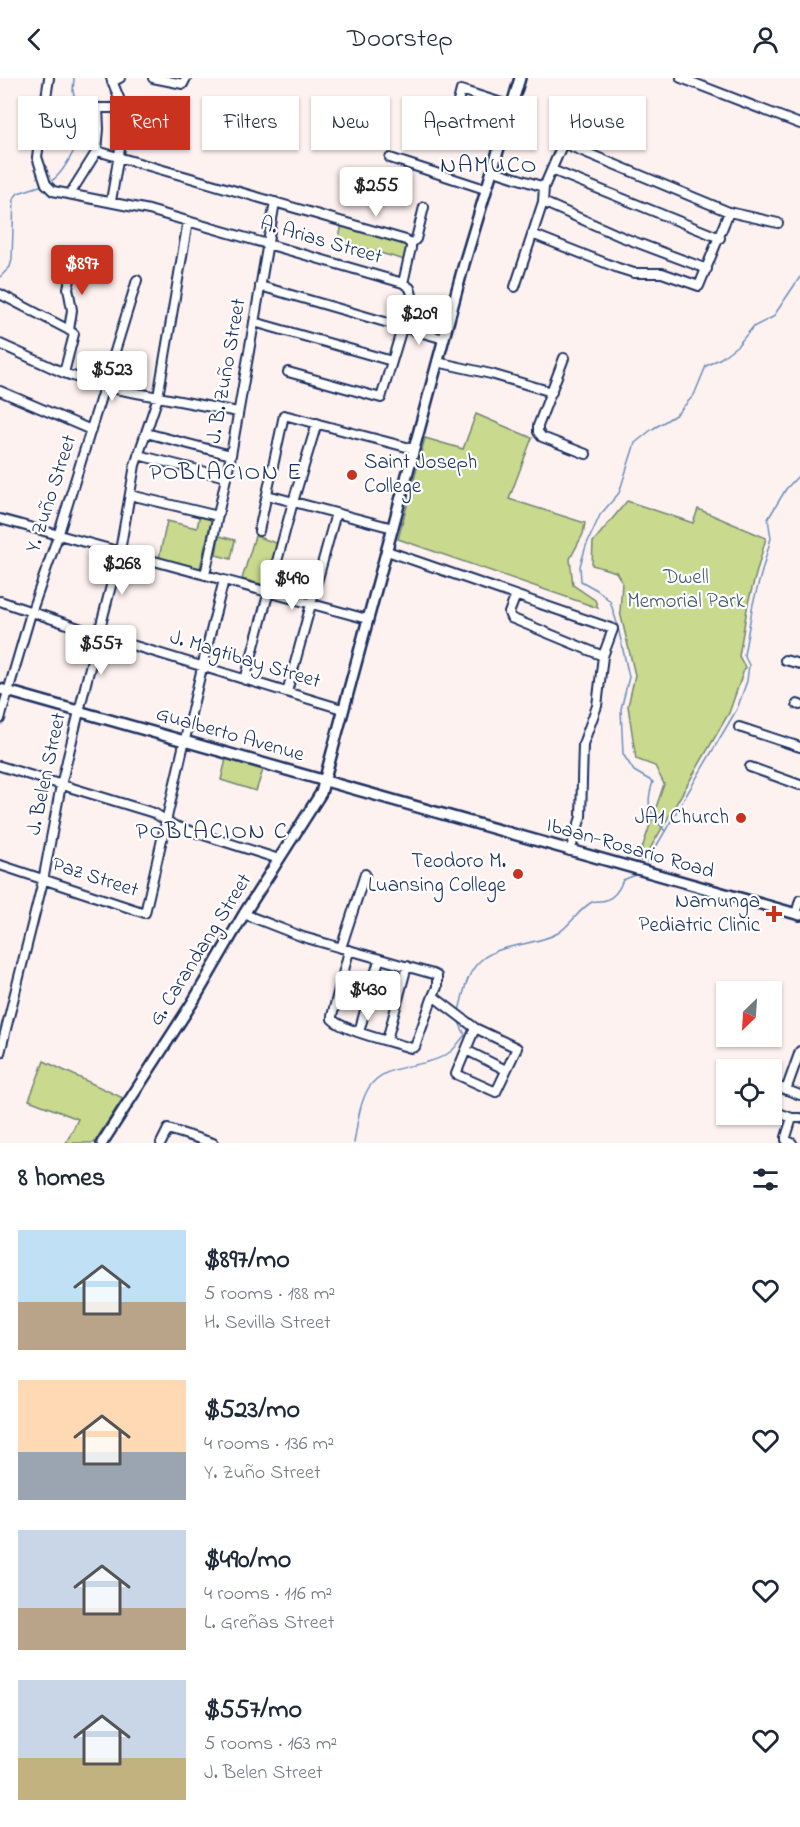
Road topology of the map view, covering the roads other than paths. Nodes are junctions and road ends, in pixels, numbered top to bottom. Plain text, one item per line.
1 (49, 78) edge
2 (120, 78) edge
3 (153, 78) edge
4 (186, 78) edge
5 (520, 78) edge
6 (681, 78) edge
7 (111, 80) edge
8 (696, 81) edge
9 (118, 96) edge
10 (459, 96) edge
11 (480, 96) edge
12 (514, 96) edge
13 (110, 108) edge
14 (800, 124) edge
15 (121, 150) edge
16 (497, 150) edge
17 (97, 151) junction
18 (120, 156) junction
19 (390, 158) dead end
20 (491, 170) junction
21 (552, 170) junction
22 (544, 187) junction
23 (485, 189) junction
24 (70, 194) junction
25 (111, 201) junction
26 (275, 202) junction
27 (543, 202) junction
28 (424, 207) dead end
29 (729, 212) junction
30 (189, 221) junction
31 (778, 223) dead end
32 (532, 234) junction
33 (720, 238) junction
34 (267, 244) junction
35 (411, 244) junction
36 (76, 258) dead end
37 (707, 269) junction
38 (137, 280) dead end
39 (403, 283) junction
40 (260, 286) junction
41 (515, 287) dead end
42 (0, 294) edge
43 (254, 322) junction
44 (402, 328) junction
45 (69, 330) junction
46 (444, 339) junction
47 (0, 344) edge
48 (564, 358) dead end
49 (392, 362) junction
50 (437, 362) junction
51 (288, 372) dead end
52 (64, 373) junction
53 (105, 387) junction
54 (0, 391) edge
55 (552, 392) junction
56 (158, 397) junction
57 (238, 412) junction
58 (316, 423) junction
59 (91, 430) junction
60 (146, 433) junction
61 (414, 449) junction
62 (138, 454) junction
63 (586, 454) dead end
64 (231, 455) junction
65 (226, 477) junction
66 (130, 495) junction
67 (267, 495) junction
68 (293, 502) junction
69 (336, 513) junction
70 (218, 516) junction
71 (0, 519) edge
72 (393, 528) junction
73 (259, 531) dead end
74 (58, 536) junction
75 (120, 551) junction
76 (387, 551) junction
77 (205, 575) junction
78 (224, 580) junction
79 (269, 592) junction
80 (516, 595) junction
81 (0, 601) edge
82 (312, 603) junction
83 (31, 613) junction
84 (367, 620) junction
85 (99, 635) junction
86 (603, 656) junction
87 (784, 660) dead end
88 (800, 664) edge
89 (201, 666) junction
90 (245, 680) junction
91 (5, 690) edge
92 (287, 692) junction
93 (342, 709) junction
94 (79, 712) junction
95 (0, 719) edge
96 (739, 727) dead end
97 (186, 741) junction
98 (800, 747) edge
99 (0, 766) edge
100 (750, 767) dead end
101 (324, 782) junction
102 (62, 785) junction
103 (800, 785) edge
104 (450, 816) joint
105 (167, 820) junction
106 (570, 851) junction
107 (279, 859) junction
108 (0, 865) edge
109 (365, 874) dead end
110 (43, 881) junction
111 (800, 900) edge
112 (244, 914) junction
113 (798, 914) edge
114 (345, 950) junction
115 (379, 960) junction
116 (407, 966) junction
117 (433, 996) junction
118 (475, 1028) junction
119 (359, 1032) junction
120 (387, 1040) junction
121 (466, 1050) junction
122 (800, 1051) edge
123 (0, 1053) edge
124 (506, 1070) junction
125 (782, 1088) edge
126 (786, 1090) junction
127 (800, 1095) edge
128 (796, 1118) edge
129 (102, 1143) edge
130 (162, 1143) edge
131 (213, 1143) edge
132 (792, 1143) edge

1 - 24 street, A. Arias Street
2 - 7 street
3 - 4 street
5 - 12 main road, G. Carandang Street
6 - 8 street
7 - 9 street
8 - 14 street
10 - 11 street
13 - 17 street
15 - 18 street
16 - 20 main road, G. Carandang Street
17 - 18 street
17 - 24 street
18 - 25 street
18 - 26 street
19 - 23 street
20 - 22 street
20 - 23 main road, G. Carandang Street
21 - 22 street
21 - 29 street
21 - 33 street
22 - 27 street
23 - 46 main road, G. Carandang Street
24 - 25 street, A. Arias Street
25 - 30 street, A. Arias Street
26 - 34 street, J. B. Zuño Street
26 - 35 street
27 - 32 street
27 - 37 street
28 - 35 street
29 - 31 street
29 - 33 street
30 - 34 street, A. Arias Street
30 - 56 street, J. Belen Street
32 - 37 street
32 - 41 street
33 - 37 street
34 - 39 street, A. Arias Street
34 - 40 street, J. B. Zuño Street
35 - 39 street
36 - 45 street
38 - 53 street, Y. Zuño Street
39 - 44 street, A. Arias Street
40 - 43 street, J. B. Zuño Street
40 - 44 street
42 - 45 street
43 - 49 street
43 - 57 street, J. B. Zuño Street
44 - 46 street
44 - 49 street, A. Arias Street
45 - 52 street
46 - 50 main road, G. Carandang Street
47 - 52 street
48 - 55 street
49 - 51 street, A. Arias Street
50 - 55 street
50 - 61 main road, G. Carandang Street
52 - 53 street
53 - 56 street
53 - 59 street, Y. Zuño Street
54 - 59 street
55 - 63 street
56 - 57 street
56 - 60 street, J. Belen Street
57 - 64 street, J. B. Zuño Street
58 - 61 street
58 - 67 street
58 - 68 street
59 - 74 street, Y. Zuño Street
60 - 62 street, J. Belen Street
60 - 64 street
61 - 72 main road, G. Carandang Street
62 - 65 street
62 - 66 street, J. Belen Street
64 - 65 street, J. B. Zuño Street
65 - 70 street, J. B. Zuño Street
66 - 70 street
66 - 75 street, J. Belen Street
67 - 68 street
67 - 73 street
68 - 69 street
68 - 79 street
69 - 72 street
69 - 82 street
70 - 77 street, J. B. Zuño Street
71 - 74 street
72 - 76 main road, G. Carandang Street
74 - 75 street
74 - 83 street, Y. Zuño Street
75 - 77 street
75 - 85 street, J. Belen Street
76 - 80 street
76 - 84 main road, G. Carandang Street
77 - 78 street
78 - 79 street
78 - 89 street
79 - 82 street
79 - 90 street
80 - 86 street
80 - 86 street
81 - 83 street, J. Magtibay Street
82 - 84 street
82 - 92 street
83 - 85 street, J. Magtibay Street
83 - 91 street, Y. Zuño Street
84 - 93 main road, G. Carandang Street
85 - 89 street, J. Magtibay Street
85 - 94 street, J. Belen Street
86 - 106 street
87 - 88 street
89 - 90 street, J. Magtibay Street
89 - 97 street
90 - 92 street, J. Magtibay Street
91 - 94 main road, Gualberto Avenue
91 - 95 street, Y. Zuño Street
92 - 93 street, J. Magtibay Street
93 - 101 main road, G. Carandang Street
94 - 97 main road, Gualberto Avenue
94 - 102 street, J. Belen Street
96 - 98 street
97 - 101 main road, Gualberto Avenue
97 - 105 street
99 - 102 street
100 - 103 street
101 - 104 main road, Gualberto Avenue
101 - 107 main road, G. Carandang Street
102 - 105 street
102 - 110 street, J. Belen Street
104 - 106 main road, Ibaan-Rosario Road
105 - 107 street
105 - 110 street, Paz Street
106 - 113 main road, Ibaan-Rosario Road
107 - 112 main road, G. Carandang Street
108 - 110 street, Paz Street
109 - 114 street
110 - 123 street, J. Belen Street
111 - 113 street
112 - 114 street
112 - 129 main road, G. Carandang Street
114 - 115 street
114 - 119 street
115 - 116 street
115 - 119 street
116 - 117 street
116 - 120 street
117 - 118 street
117 - 120 street
118 - 121 street
118 - 124 street
119 - 120 street
121 - 124 street
121 - 124 street
122 - 126 street
125 - 126 street
126 - 127 street
128 - 132 street
130 - 131 street

